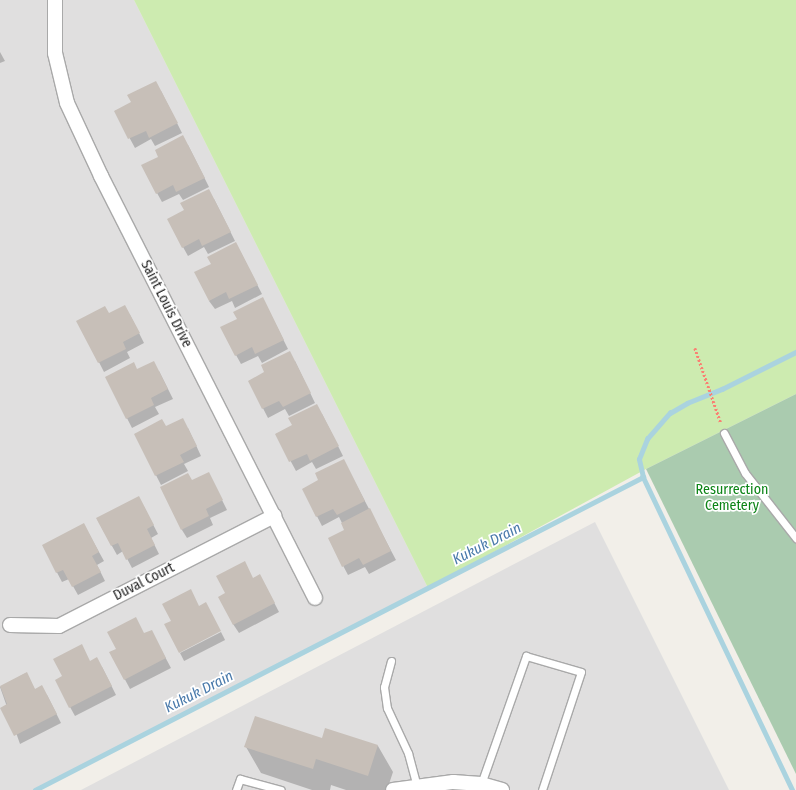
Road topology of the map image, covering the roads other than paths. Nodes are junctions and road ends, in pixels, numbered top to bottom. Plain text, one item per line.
1 (55, 0) edge
2 (724, 433) road end
3 (274, 516) junction
4 (796, 538) edge
5 (315, 598) dead end
6 (10, 625) dead end
7 (391, 661) dead end
8 (481, 784) junction
9 (418, 786) junction
10 (236, 790) edge
11 (281, 790) edge
12 (394, 790) edge
13 (502, 790) edge
14 (542, 790) edge

1 - 3 street, Saint Louis Drive
2 - 4 lane
3 - 5 street, Saint Louis Drive
3 - 6 street, Duval Court
7 - 9 lane
8 - 9 street
8 - 13 street
8 - 14 lane
9 - 12 street
10 - 11 lane

